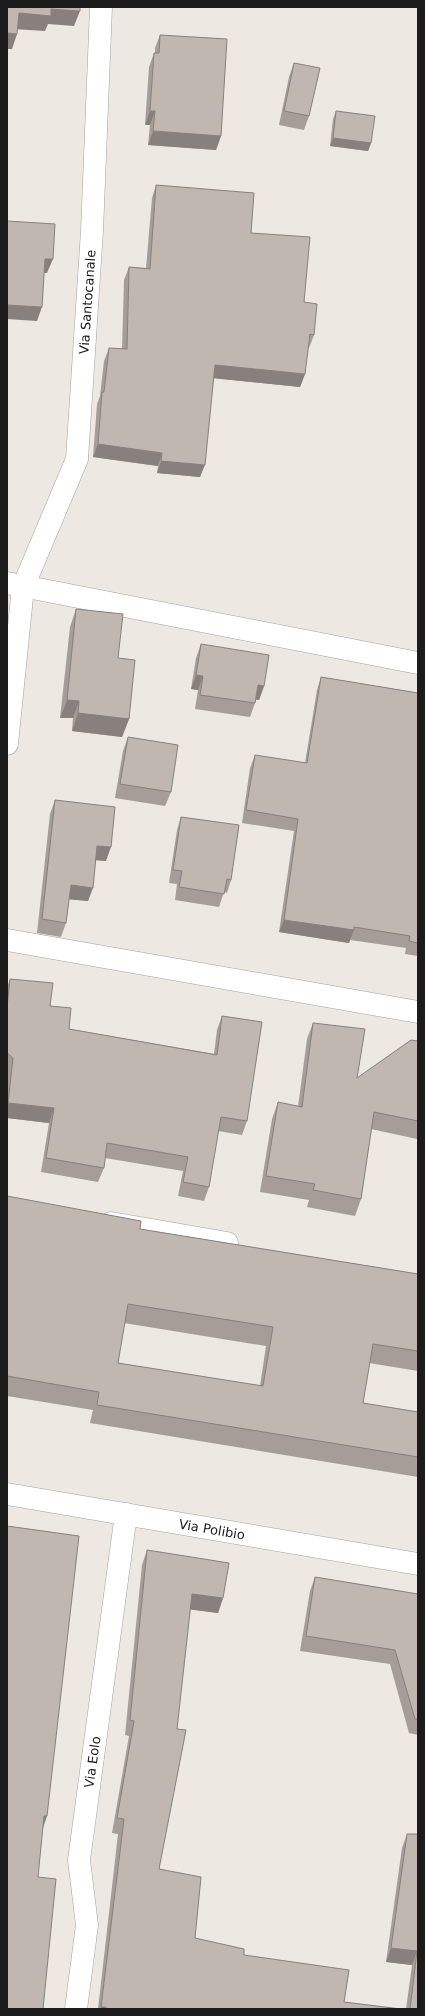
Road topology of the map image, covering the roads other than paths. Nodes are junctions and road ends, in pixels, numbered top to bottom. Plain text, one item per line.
1 (100, 7) edge
2 (15, 585) edge
3 (418, 663) edge
4 (7, 744) edge
5 (7, 940) edge
6 (418, 1012) edge
7 (92, 1220) edge
8 (247, 1246) edge
9 (7, 1494) edge
10 (126, 1514) junction
11 (418, 1564) edge
12 (76, 2009) edge

1 - 2 street, Via Santocanale
2 - 3 street
2 - 4 street, Via Santocanale
5 - 6 street
7 - 8 street
9 - 10 street, Via Polibio
10 - 11 street, Via Polibio
10 - 12 street, Via Eolo

